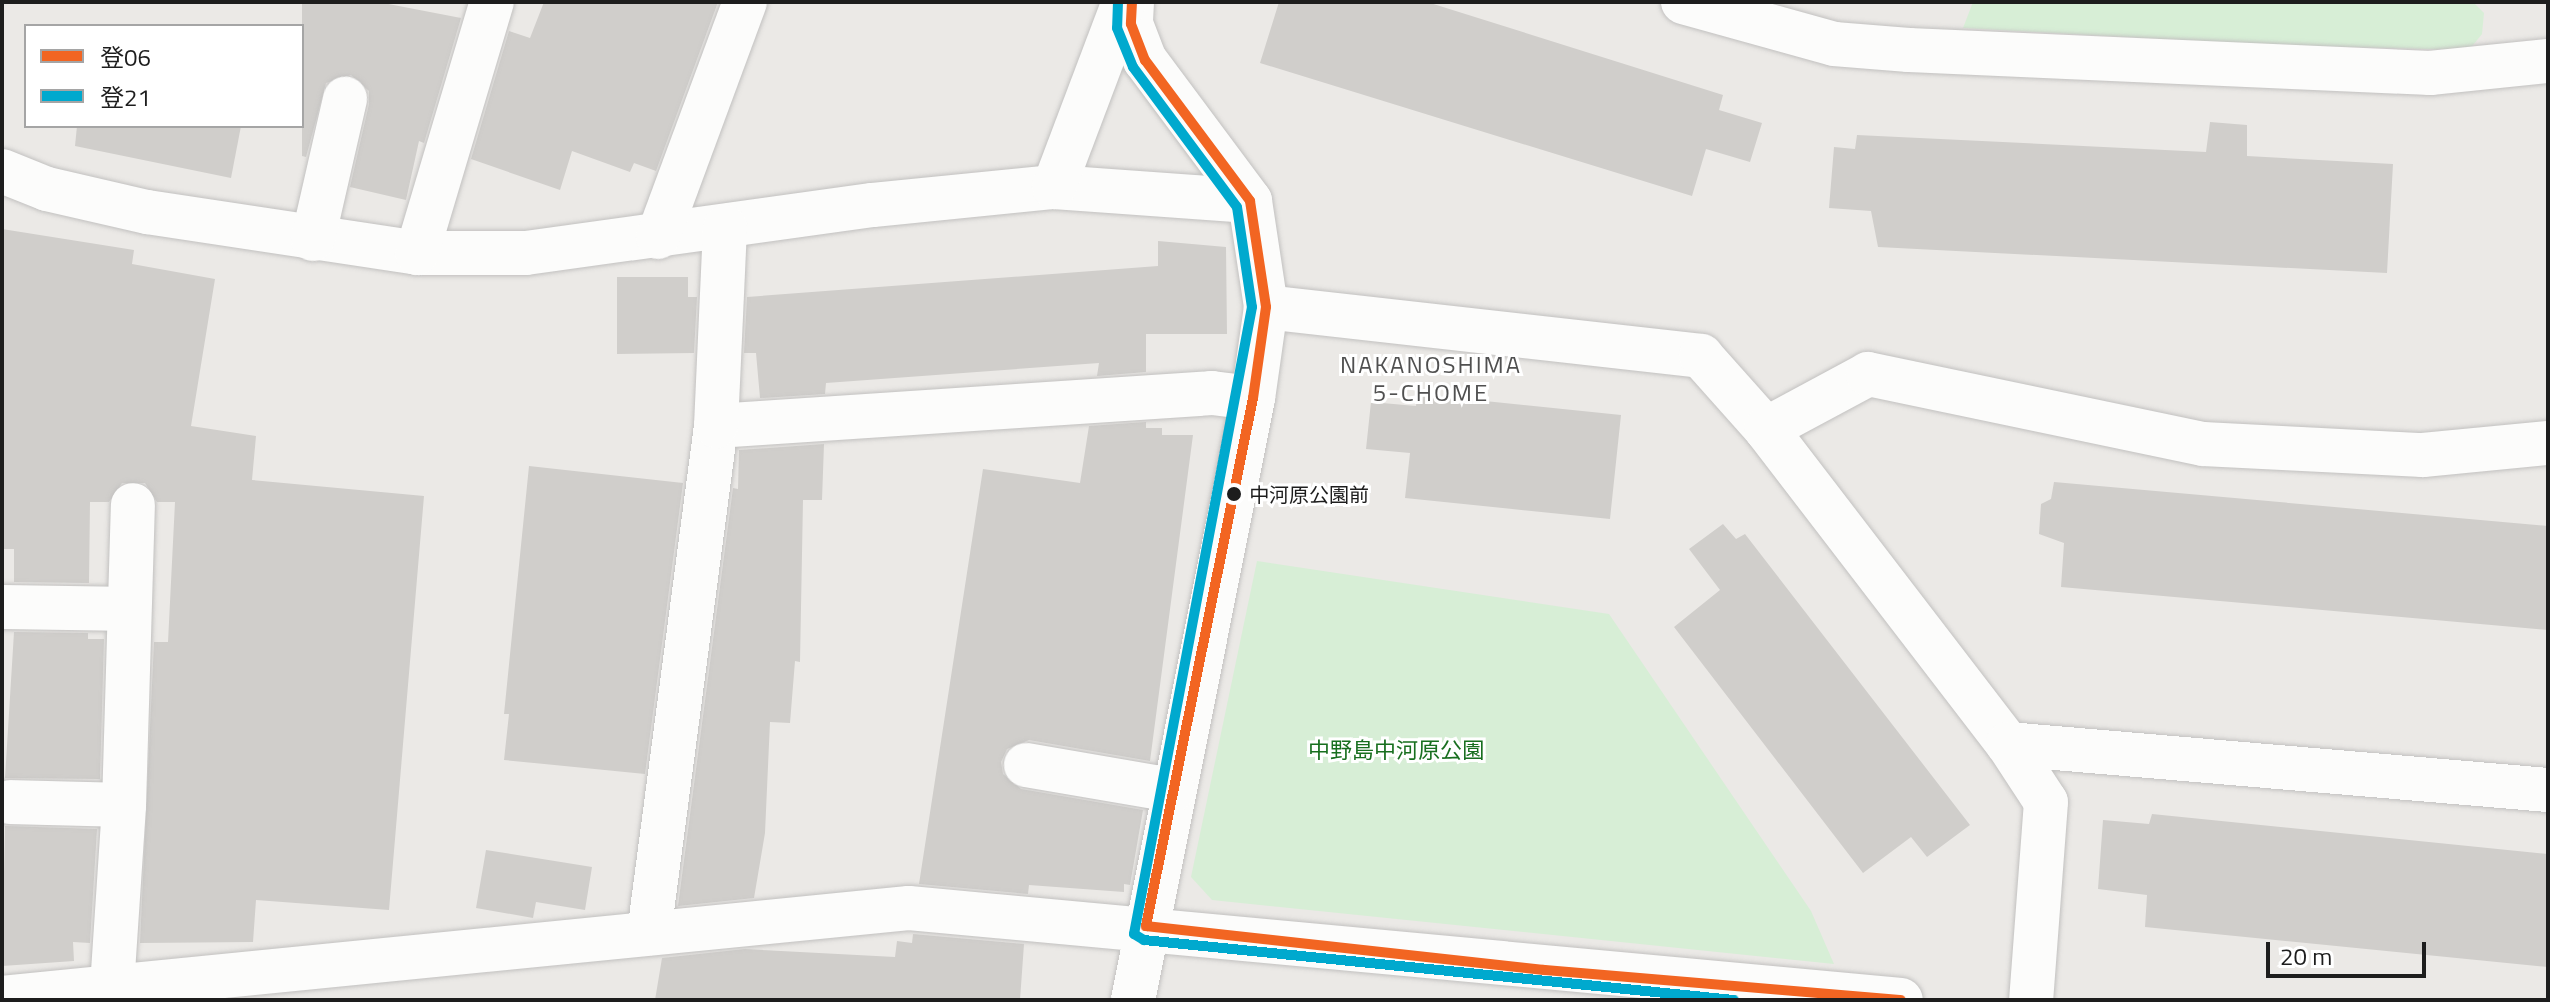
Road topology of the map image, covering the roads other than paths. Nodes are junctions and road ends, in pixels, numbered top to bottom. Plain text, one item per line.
1 (492, 2) edge
2 (745, 2) edge
3 (1124, 2) edge
4 (1132, 2) edge
5 (1683, 2) edge
6 (2548, 61) edge
7 (345, 99) dead end
8 (2, 171) edge
9 (1054, 187) junction
10 (1250, 201) junction
11 (725, 227) junction
12 (658, 237) junction
13 (313, 239) junction
14 (417, 253) junction
15 (1266, 307) junction
16 (1253, 398) junction
17 (716, 426) junction
18 (1766, 429) junction
19 (2548, 443) edge
20 (133, 505) dead end
21 (2, 607) edge
22 (127, 609) junction
23 (2008, 744) junction
24 (1026, 765) dead end
25 (1173, 790) junction
26 (2548, 790) edge
27 (10, 802) dead end
28 (124, 805) junction
29 (1146, 926) junction
30 (649, 933) junction
31 (1542, 985) edge
32 (112, 987) junction
33 (2, 998) edge
34 (1133, 1000) edge
35 (1899, 1000) edge
36 (2031, 1000) edge

1 - 14 street
2 - 12 street
3 - 9 street
4 - 10 street
5 - 6 street
7 - 13 street
8 - 13 street
9 - 10 street
9 - 11 street
10 - 15 street
11 - 12 street
11 - 17 street
12 - 14 street
13 - 14 street
15 - 16 street
15 - 18 street
16 - 17 street
16 - 25 street
17 - 30 street
18 - 19 street
18 - 23 street
20 - 22 street
21 - 22 street
22 - 28 street
23 - 26 street
23 - 36 street
24 - 25 street
25 - 29 street
27 - 28 street
28 - 32 street
29 - 30 street
29 - 31 street
29 - 34 street
30 - 32 street
31 - 35 street
32 - 33 street

